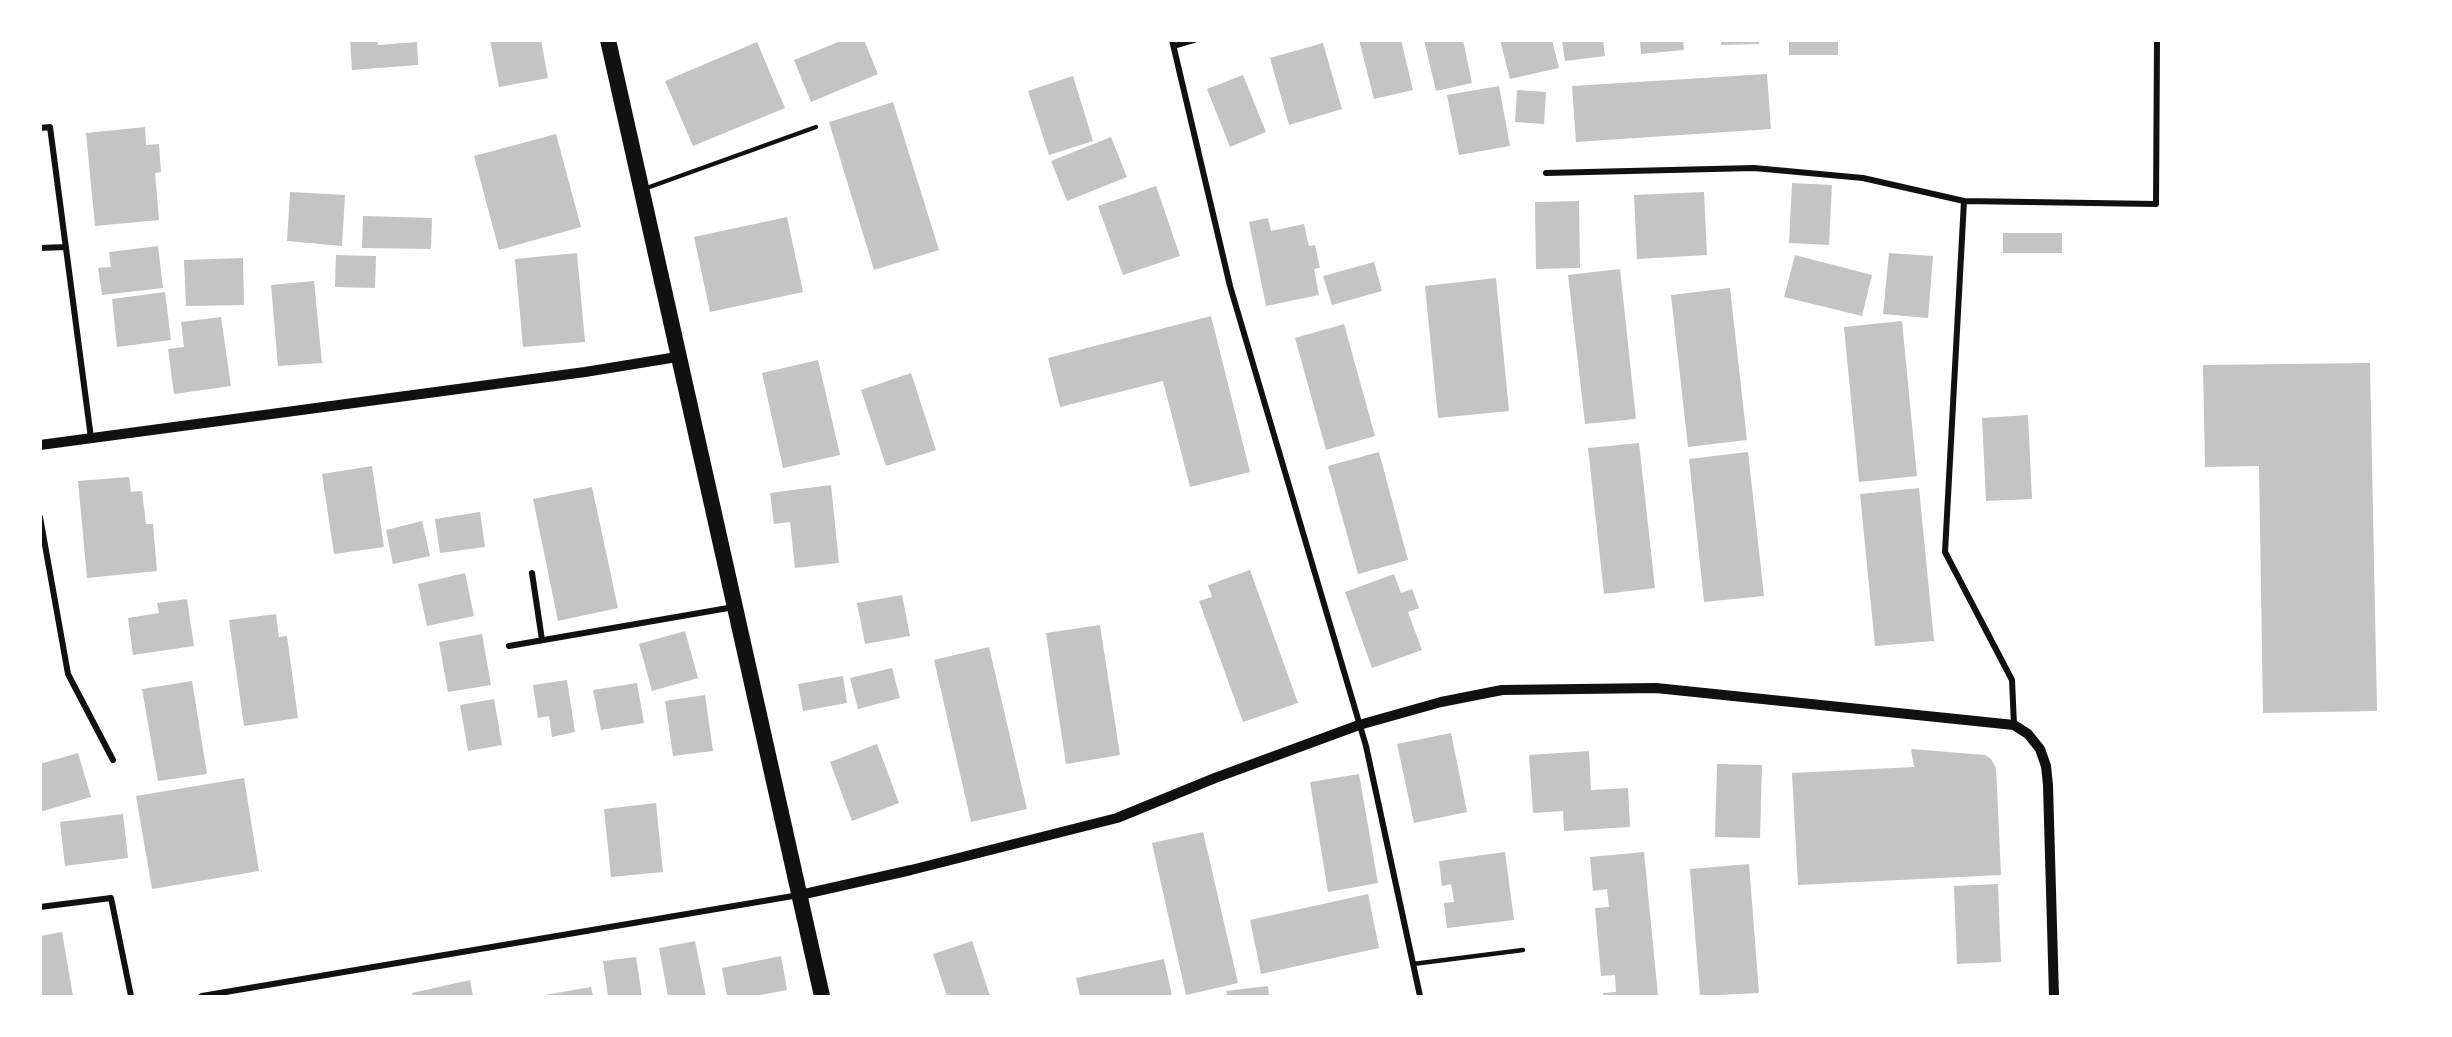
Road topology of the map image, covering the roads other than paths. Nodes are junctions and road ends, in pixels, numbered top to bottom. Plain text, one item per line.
1 (608, 40) edge
2 (1194, 40) edge
3 (2157, 40) edge
4 (1173, 43) edge
5 (816, 127) dead end
6 (40, 128) edge
7 (1546, 173) dead end
8 (641, 190) junction
9 (1964, 201) junction
10 (66, 247) junction
11 (40, 248) edge
12 (677, 357) junction
13 (91, 438) junction
14 (40, 444) edge
15 (40, 517) edge
16 (532, 573) dead end
17 (735, 607) junction
18 (542, 640) junction
19 (509, 646) dead end
20 (1359, 725) junction
21 (2014, 725) junction
22 (113, 760) dead end
23 (800, 895) junction
24 (40, 907) edge
25 (1523, 950) dead end
26 (1413, 964) junction
27 (131, 996) edge
28 (202, 996) edge
29 (822, 996) edge
30 (1420, 996) edge
31 (2054, 996) edge

1 - 8 highway
2 - 4 street
3 - 9 street
4 - 20 street
5 - 8 lane
6 - 10 street
7 - 9 street
8 - 12 highway
9 - 21 street
10 - 11 street
10 - 13 street
12 - 13 street
12 - 17 highway
13 - 14 street
15 - 22 street
16 - 18 street
17 - 18 street
17 - 23 highway
18 - 19 street
20 - 21 street
20 - 23 street
20 - 26 street
21 - 31 street
23 - 28 street
23 - 29 highway
24 - 27 street
25 - 26 lane
26 - 30 street

